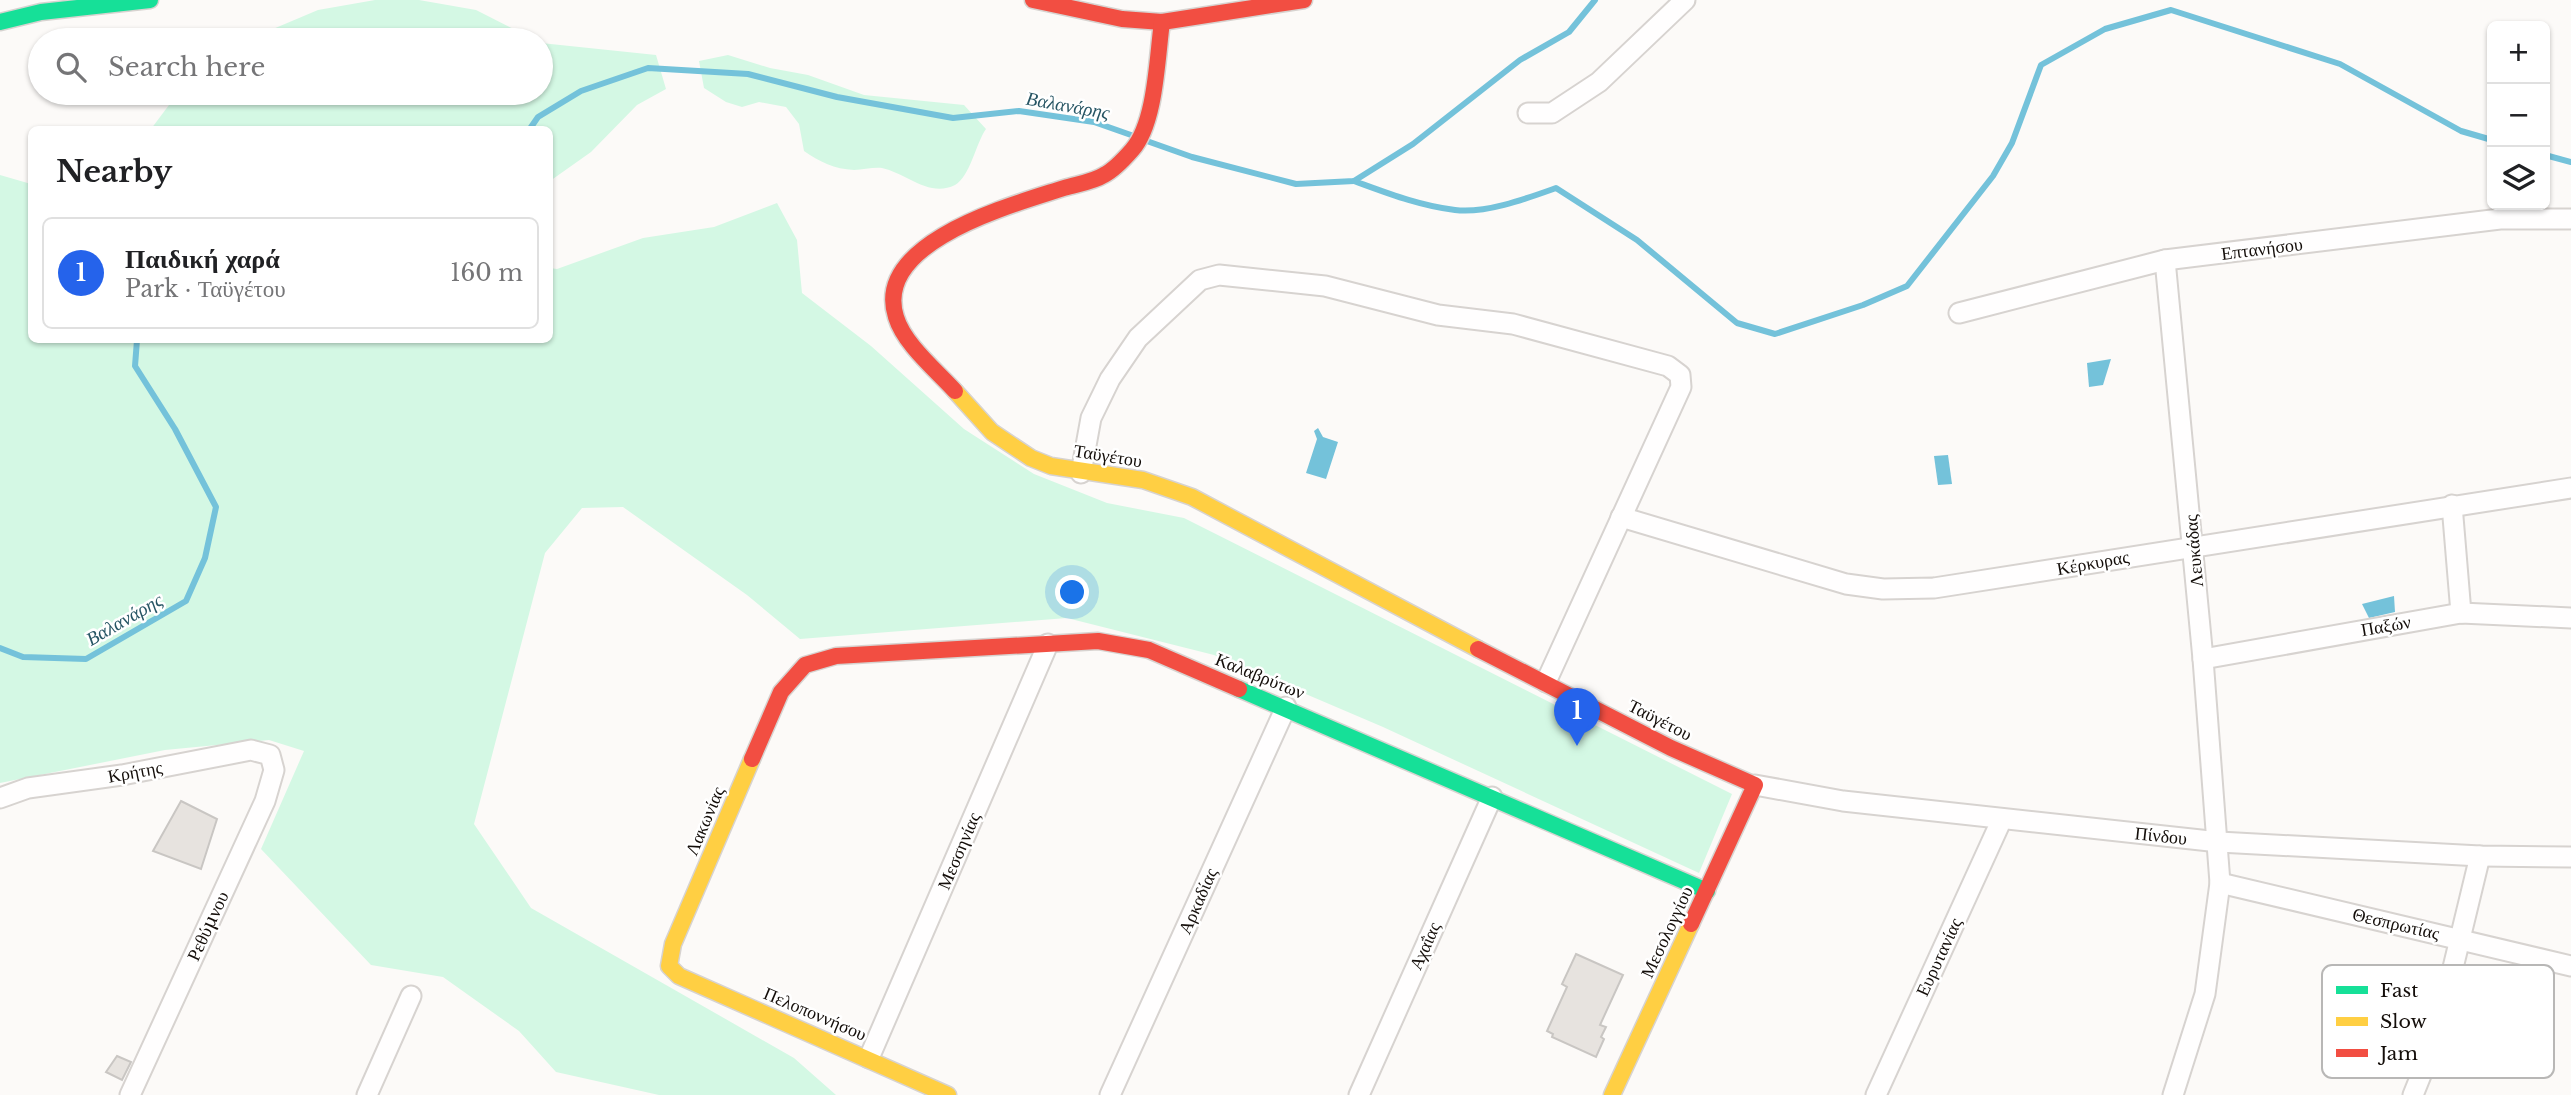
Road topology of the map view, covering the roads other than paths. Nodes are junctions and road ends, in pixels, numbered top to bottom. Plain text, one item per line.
1 (150, 0) edge
2 (1032, 0) edge
3 (1304, 0) edge
4 (1685, 0) edge
5 (0, 22) edge
6 (1162, 22) junction
7 (1528, 113) dead end
8 (2571, 219) edge
9 (2165, 260) junction
10 (1959, 313) dead end
11 (1082, 473) junction
12 (2571, 488) edge
13 (2452, 505) junction
14 (1621, 517) junction
15 (2193, 546) junction
16 (2461, 613) junction
17 (2571, 618) edge
18 (1048, 644) junction
19 (2203, 659) junction
20 (1546, 682) junction
21 (781, 692) joint
22 (1286, 707) junction
23 (270, 755) joint
24 (1755, 785) junction
25 (1492, 797) junction
26 (0, 798) edge
27 (2003, 819) junction
28 (2218, 842) junction
29 (2480, 856) junction
30 (2571, 857) edge
31 (2220, 883) junction
32 (1707, 891) junction
33 (2458, 938) junction
34 (2455, 965) edge
35 (669, 966) joint
36 (2571, 966) edge
37 (411, 996) dead end
38 (869, 1058) junction
39 (2420, 1078) edge
40 (130, 1095) edge
41 (367, 1095) edge
42 (948, 1095) edge
43 (1110, 1095) edge
44 (1359, 1095) edge
45 (1612, 1095) edge
46 (1876, 1095) edge
47 (2173, 1095) edge
48 (2413, 1095) edge

1 - 5 street
2 - 6 street
3 - 6 street
4 - 7 street
6 - 11 street, Ταϋγέτου
8 - 9 street, Επτανήσου
9 - 10 street, Επτανήσου
9 - 15 street, Λευκάδας
11 - 14 street
11 - 20 street, Ταϋγέτου
12 - 13 street, Κέρκυρας
13 - 15 street, Κέρκυρας
13 - 16 street
14 - 15 street, Κέρκυρας
14 - 20 street
15 - 19 street, Λευκάδας
16 - 17 street, Παξών
16 - 19 street, Παξών
18 - 21 street, Καλαβρύτων
18 - 22 street, Καλαβρύτων
18 - 38 street, Μεσσηνίας
19 - 28 street, Λευκάδας
20 - 24 street, Ταϋγέτου
21 - 35 street, Λακωνίας
22 - 25 street, Καλαβρύτων
22 - 43 street, Αρκαδίας
23 - 26 street, Κρήτης
23 - 40 street, Ρεθύμνου
24 - 27 street, Πίνδου
24 - 32 street, Μεσολογγίου
25 - 32 street, Καλαβρύτων
25 - 44 street, Αχαΐας
27 - 28 street, Πίνδου
27 - 46 street, Ευρυτανίας
28 - 29 street, Πίνδου
28 - 31 street, Λευκάδας
29 - 30 street, Πίνδου
29 - 33 street
31 - 33 street, Θεσπρωτίας
31 - 47 street, Λευκάδας
32 - 45 street, Μεσολογγίου
33 - 34 street
33 - 36 street, Θεσπρωτίας
35 - 38 street, Πελοποννήσου
37 - 41 street
38 - 42 street, Πελοποννήσου
39 - 48 street

